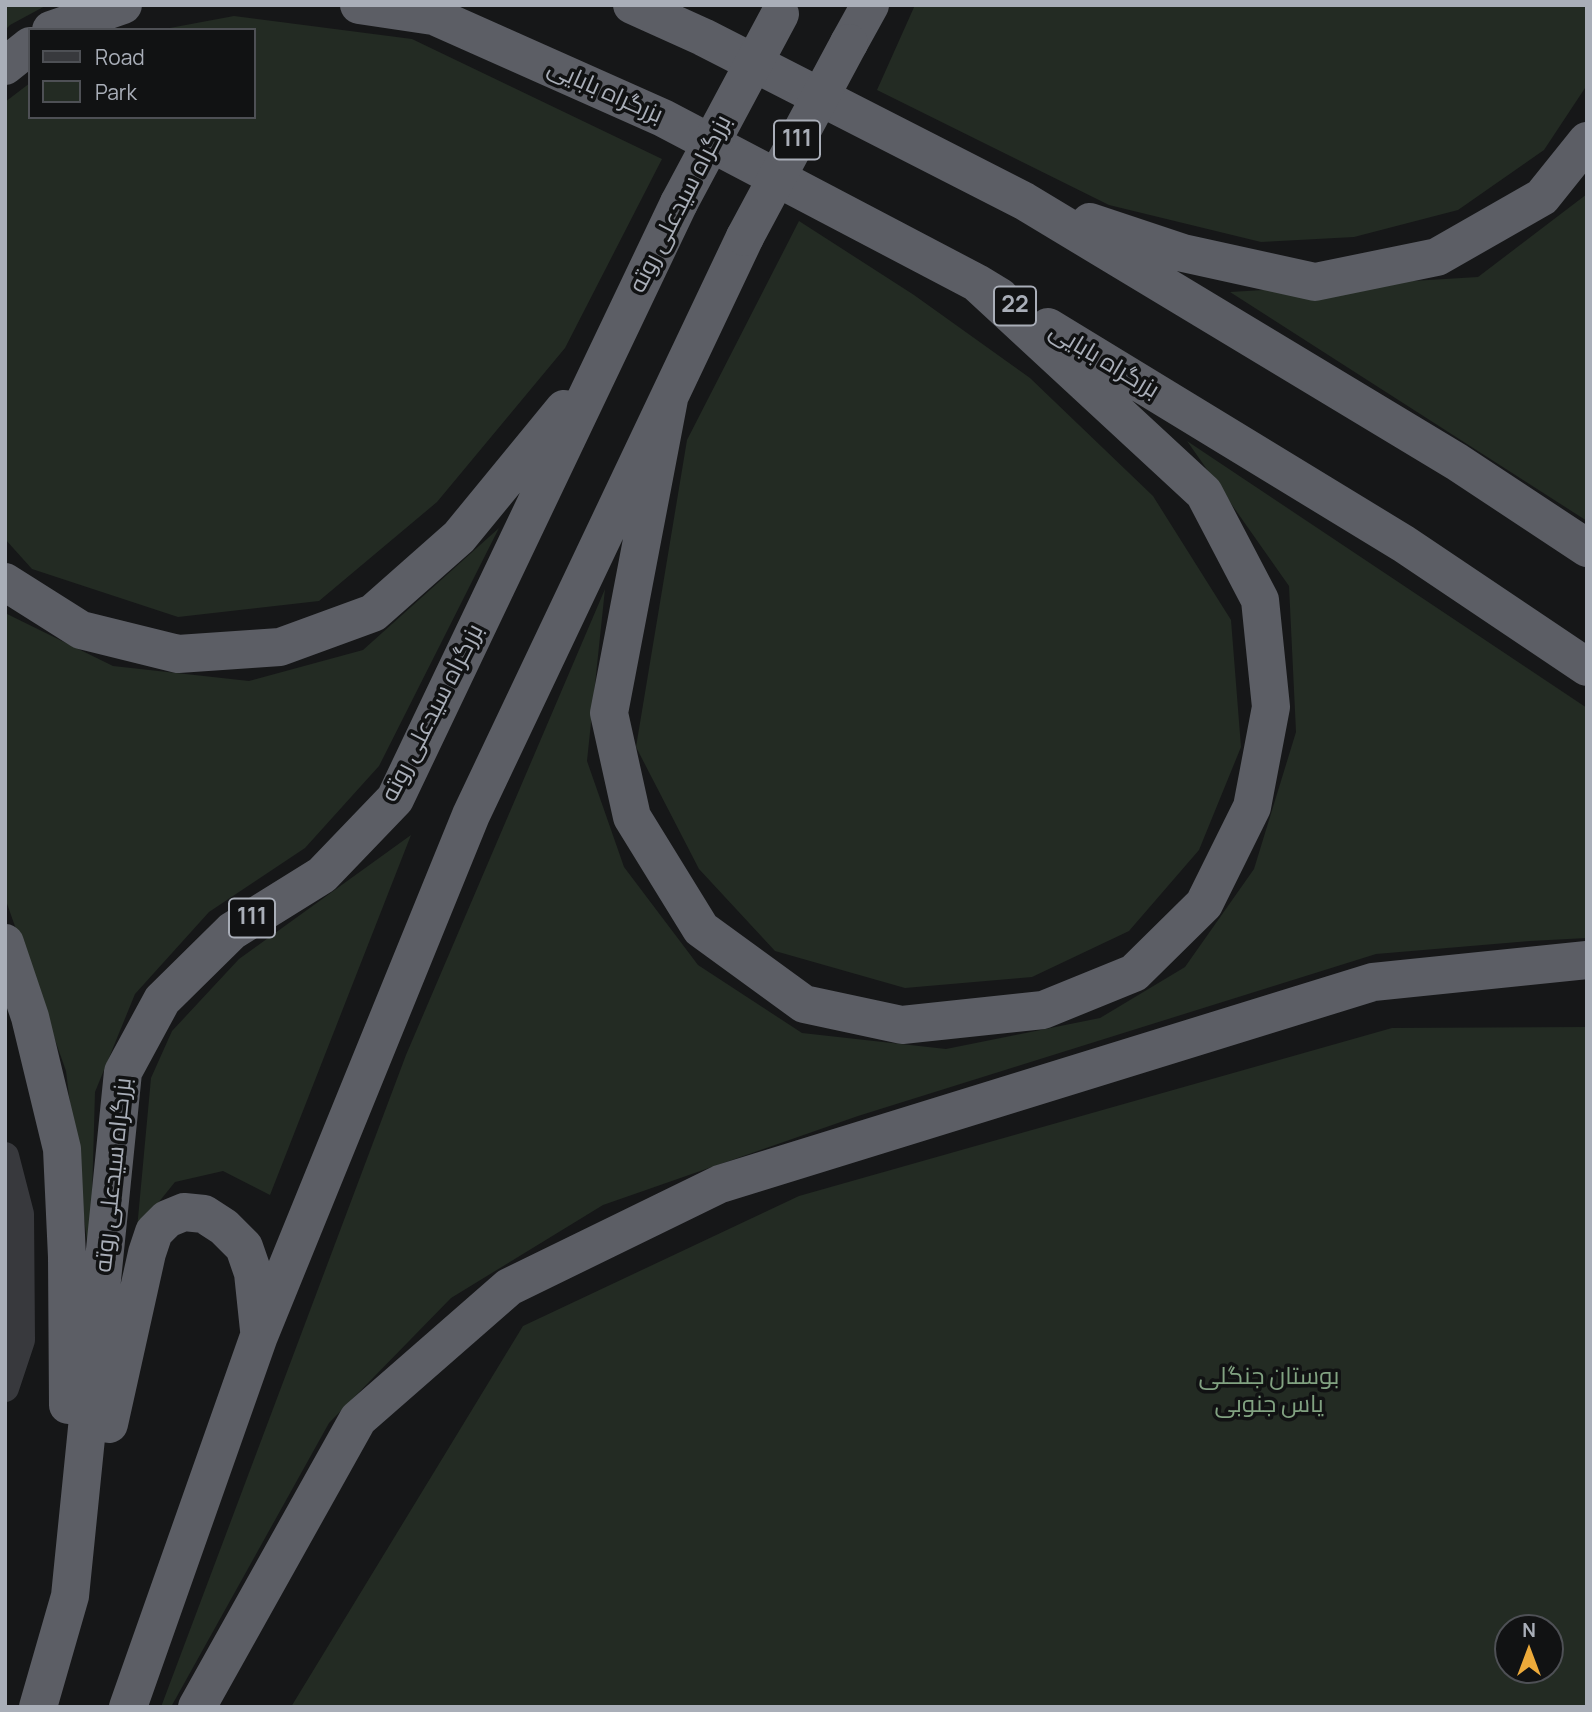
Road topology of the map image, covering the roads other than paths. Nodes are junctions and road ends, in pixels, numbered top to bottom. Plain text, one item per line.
1 (124, 5) edge
2 (359, 5) edge
3 (632, 5) edge
4 (870, 5) edge
5 (782, 10) edge
6 (422, 11) edge
7 (57, 28) edge
8 (28, 48) edge
9 (5, 66) edge
10 (1587, 141) edge
11 (1024, 201) junction
12 (977, 283) junction
13 (603, 362) junction
14 (669, 399) junction
15 (1587, 548) edge
16 (5, 582) edge
17 (1587, 667) edge
18 (5, 943) edge
19 (1587, 960) edge
20 (5, 1156) edge
21 (259, 1336) junction
22 (5, 1388) edge
23 (70, 1596) junction
24 (38, 1707) edge
25 (128, 1707) edge
26 (197, 1707) edge

1 - 7 highway
2 - 6 highway, بزرگراه بابایی
3 - 11 highway
4 - 14 highway, 111, bridge
5 - 13 highway, بزرگراه سیدعلی روته / 111, bridge
6 - 12 highway, بزرگراه بابایی / 22
8 - 9 highway
10 - 11 highway
11 - 15 highway
12 - 14 highway
12 - 17 highway, بزرگراه بابایی / 22
13 - 16 highway
13 - 23 highway, بزرگراه سیدعلی روته / 111
14 - 21 highway, 111
18 - 23 highway
19 - 26 highway
20 - 22 street
21 - 23 highway
21 - 25 highway, 111
23 - 24 highway, بزرگراه سیدعلی روته / 111

